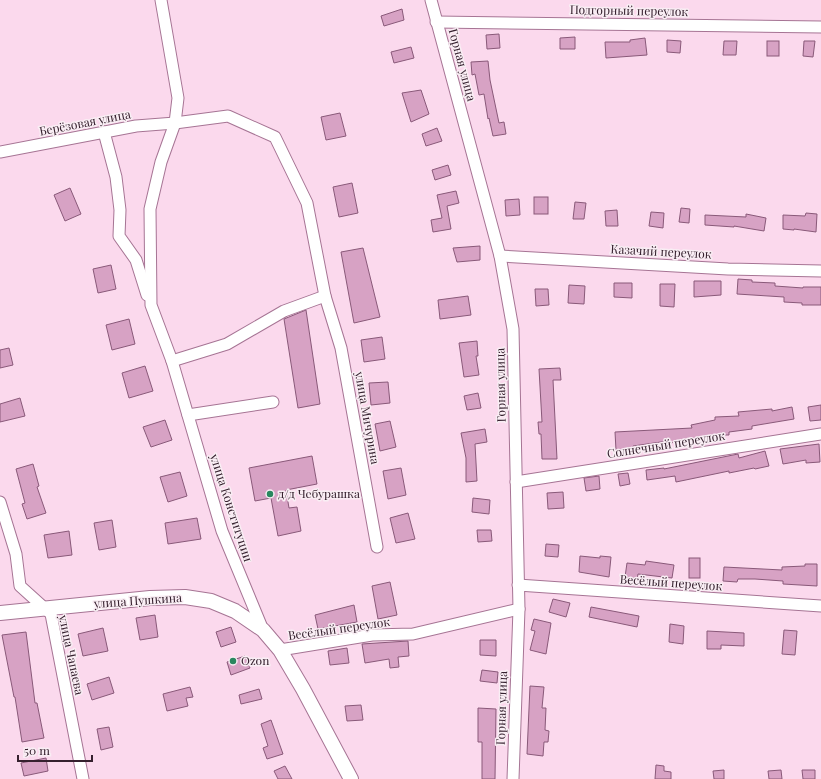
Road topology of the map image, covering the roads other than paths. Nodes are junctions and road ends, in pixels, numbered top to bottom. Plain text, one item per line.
1 (161, 0) edge
2 (431, 0) edge
3 (436, 22) junction
4 (821, 27) edge
5 (175, 123) junction
6 (104, 132) junction
7 (0, 152) edge
8 (500, 256) junction
9 (821, 271) edge
10 (326, 296) junction
11 (151, 305) junction
12 (172, 361) junction
13 (274, 402) dead end
14 (188, 415) junction
15 (821, 434) edge
16 (516, 482) junction
17 (0, 502) edge
18 (377, 547) dead end
19 (518, 585) junction
20 (821, 606) edge
21 (45, 608) junction
22 (519, 609) junction
23 (0, 613) edge
24 (263, 630) junction
25 (280, 650) junction
26 (83, 779) edge
27 (351, 779) edge
28 (513, 779) edge

1 - 5 street
2 - 3 street, Горная улица
3 - 4 street, Подгорный переулок
3 - 8 street, Горная улица
5 - 6 street, Берёзовая улица
5 - 10 street, улица Мичурина
5 - 11 street, улица Конституции
6 - 7 street, Берёзовая улица
6 - 11 street
8 - 9 street, Казачий переулок
8 - 16 street, Горная улица
10 - 12 street
10 - 18 street, улица Мичурина
11 - 12 street, улица Конституции
12 - 14 street, улица Конституции
13 - 14 street
14 - 24 street, улица Конституции
15 - 16 street, Солнечный переулок
16 - 19 street, Горная улица
17 - 21 street, улица Чапаева
19 - 20 street, Весёлый переулок
19 - 22 street, Горная улица
21 - 23 main road, улица Пушкина
21 - 24 main road, улица Пушкина
21 - 26 street, улица Чапаева
22 - 25 street, Весёлый переулок
22 - 28 street, Горная улица
24 - 25 main road, улица Пушкина
25 - 27 main road, улица Пушкина

